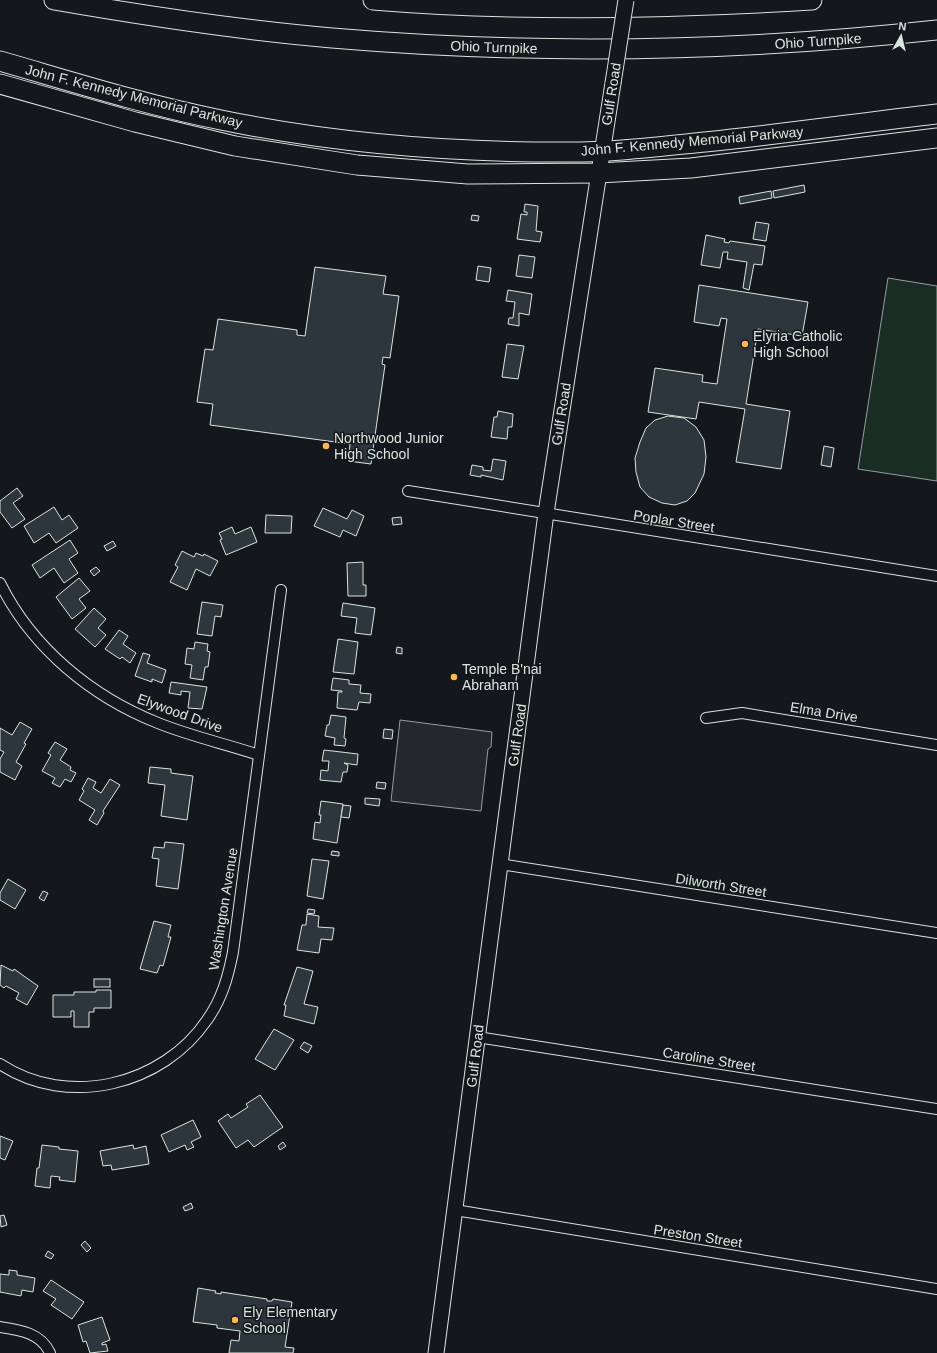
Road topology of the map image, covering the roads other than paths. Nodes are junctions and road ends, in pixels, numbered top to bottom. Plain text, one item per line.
1 (54, 0) edge
2 (373, 0) edge
3 (626, 0) edge
4 (812, 0) edge
5 (937, 30) edge
6 (0, 61) edge
7 (0, 84) edge
8 (937, 114) edge
9 (937, 138) edge
10 (601, 151) junction
11 (598, 174) junction
12 (408, 492) dead end
13 (546, 513) junction
14 (937, 576) edge
15 (0, 583) edge
16 (281, 590) dead end
17 (706, 718) dead end
18 (937, 744) edge
19 (259, 755) junction
20 (500, 864) junction
21 (937, 933) edge
22 (477, 1037) junction
23 (0, 1064) edge
24 (937, 1108) edge
25 (454, 1210) junction
26 (937, 1289) edge
27 (0, 1328) edge
28 (50, 1353) edge
29 (436, 1353) edge

1 - 5 highway, Ohio Turnpike
2 - 4 highway
3 - 10 street, Gulf Road, bridge
6 - 10 highway, John F. Kennedy Memorial Parkway
7 - 11 highway, John F. Kennedy Memorial Parkway
8 - 10 highway, John F. Kennedy Memorial Parkway
9 - 11 highway, John F. Kennedy Memorial Parkway
10 - 11 street, Gulf Road
11 - 13 street, Gulf Road
12 - 13 street, Poplar Street
13 - 14 street, Poplar Street
13 - 20 street, Gulf Road
15 - 19 street, Elywood Drive
16 - 19 street, Washington Avenue
17 - 18 street, Elma Drive
19 - 23 street, Washington Avenue
20 - 21 street, Dilworth Street
20 - 22 street, Gulf Road
22 - 24 street, Caroline Street
22 - 25 street, Gulf Road
25 - 26 street, Preston Street
25 - 29 street, Gulf Road
27 - 28 street

